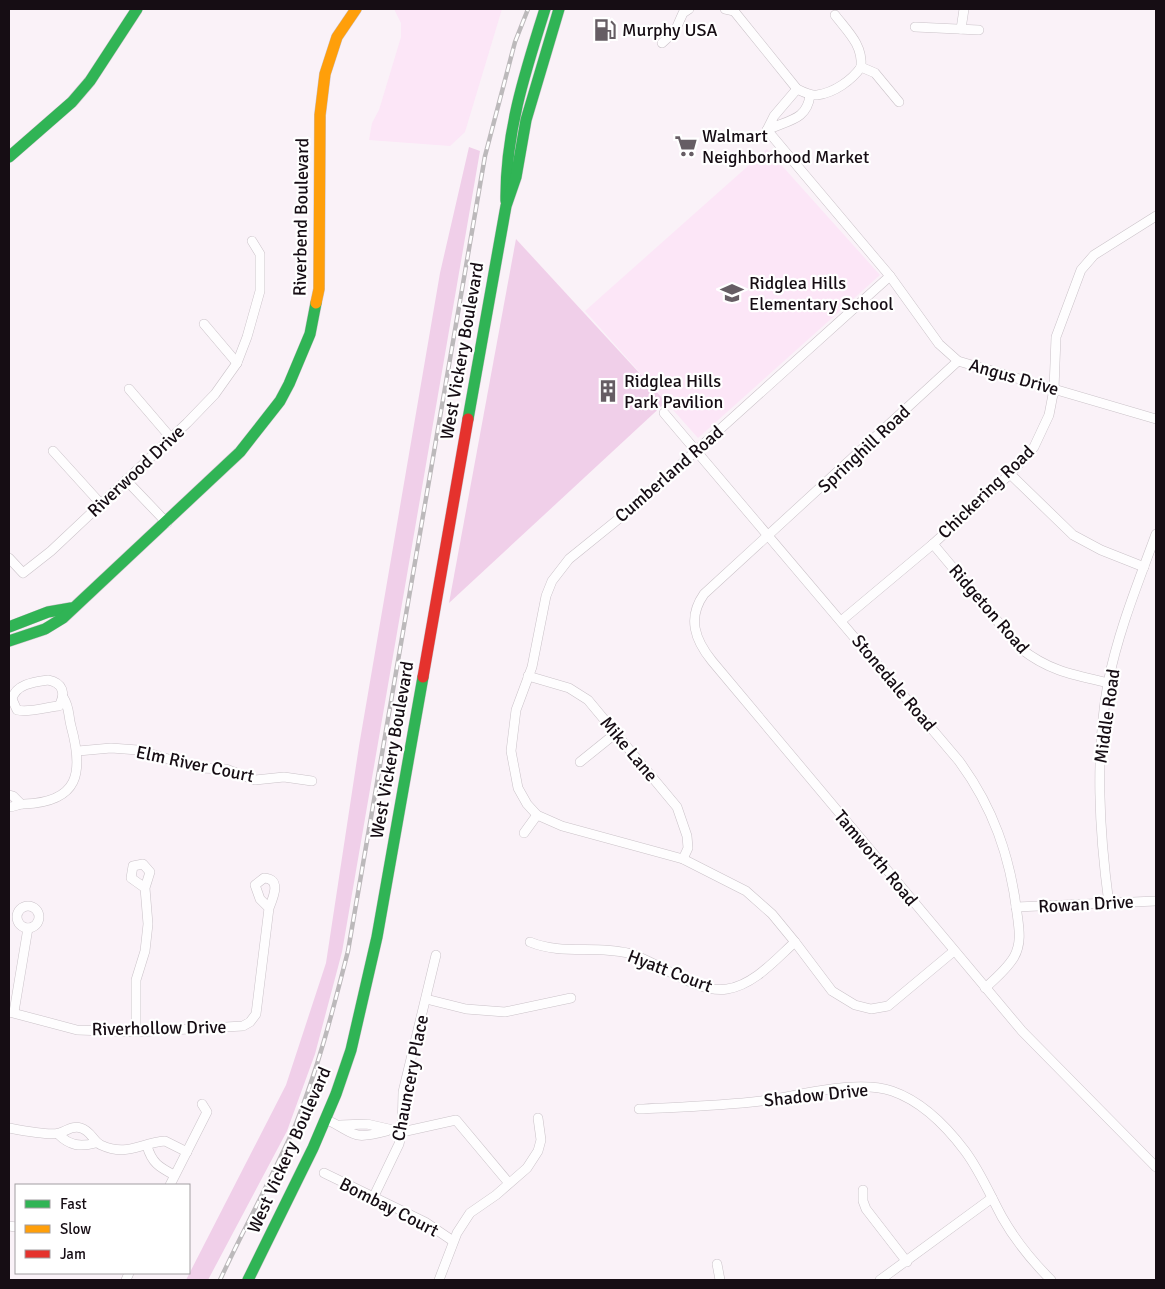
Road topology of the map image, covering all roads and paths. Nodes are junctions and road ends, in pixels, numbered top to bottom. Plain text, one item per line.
1 (137, 9) edge
2 (356, 9) edge
3 (546, 9) edge
4 (559, 9) edge
5 (689, 9) edge
6 (725, 9) edge
7 (964, 9) edge
8 (835, 15) dead end
9 (915, 27) dead end
10 (961, 29) junction
11 (980, 30) dead end
12 (662, 43) dead end
13 (861, 68) junction
14 (797, 89) junction
15 (810, 95) junction
16 (899, 102) dead end
17 (766, 130) junction
18 (9, 157) edge
19 (506, 206) junction
20 (1156, 216) edge
21 (252, 241) dead end
22 (890, 276) junction
23 (204, 324) dead end
24 (958, 361) junction
25 (237, 362) junction
26 (129, 389) dead end
27 (1054, 389) junction
28 (664, 413) dead end
29 (1156, 419) edge
30 (171, 438) junction
31 (53, 451) dead end
32 (696, 451) junction
33 (1010, 474) junction
34 (126, 480) junction
35 (101, 504) junction
36 (167, 523) junction
37 (1156, 534) edge
38 (768, 536) junction
39 (933, 544) junction
40 (9, 558) edge
41 (1144, 567) junction
42 (71, 608) junction
43 (841, 621) junction
44 (9, 627) edge
45 (9, 641) edge
46 (528, 676) junction
47 (1108, 682) junction
48 (61, 701) junction
49 (616, 733) junction
50 (78, 752) junction
51 (580, 762) dead end
52 (312, 781) dead end
53 (9, 795) edge
54 (22, 804) junction
55 (9, 807) edge
56 (538, 815) junction
57 (524, 833) dead end
58 (684, 859) junction
59 (145, 888) dead end
60 (1156, 901) edge
61 (1109, 904) junction
62 (1016, 907) junction
63 (269, 908) dead end
64 (28, 928) dead end
65 (530, 942) dead end
66 (796, 942) junction
67 (954, 950) junction
68 (436, 955) dead end
69 (986, 988) junction
70 (571, 998) dead end
71 (426, 999) junction
72 (11, 1012) edge
73 (136, 1032) junction
74 (202, 1104) dead end
75 (639, 1109) dead end
76 (538, 1118) dead end
77 (325, 1119) junction
78 (9, 1128) edge
79 (402, 1132) junction
80 (58, 1134) junction
81 (96, 1143) junction
82 (147, 1146) junction
83 (187, 1152) junction
84 (1156, 1167) edge
85 (324, 1173) dead end
86 (174, 1175) junction
87 (508, 1182) junction
88 (170, 1184) edge
89 (863, 1190) dead end
90 (374, 1196) junction
91 (992, 1198) junction
92 (453, 1241) junction
93 (907, 1262) junction
94 (718, 1264) dead end
95 (248, 1280) edge
96 (439, 1280) edge
97 (720, 1280) edge
98 (880, 1280) edge
99 (1051, 1280) edge

1 - 18 main road
2 - 36 main road, Riverbend Boulevard
3 - 19 main road, West Vickery Boulevard
4 - 19 main road, West Vickery Boulevard
5 - 12 street
6 - 14 street
7 - 10 street
8 - 13 street
9 - 10 street
10 - 11 street
13 - 15 street
13 - 16 street
14 - 15 street
14 - 17 street
15 - 17 street
17 - 22 street, Angus Drive
19 - 77 main road, West Vickery Boulevard
20 - 27 street, Chickering Road
21 - 25 street, Riverwood Drive
22 - 24 street, Angus Drive
22 - 32 street, Cumberland Road
23 - 25 street
24 - 27 street, Angus Drive
24 - 38 street, Springhill Road
25 - 30 street, Riverwood Drive
26 - 30 street
27 - 29 street, Angus Drive
27 - 33 street, Chickering Road
28 - 32 street, Stonedale Road
30 - 34 street, Riverwood Drive
31 - 35 street
32 - 38 street, Stonedale Road
32 - 46 street, Cumberland Road
33 - 39 street, Chickering Road
33 - 41 street
34 - 35 street, Riverwood Drive
34 - 36 street
35 - 40 street, Riverwood Drive
36 - 42 main road, Riverbend Boulevard
37 - 41 street, Middle Road
38 - 43 street, Stonedale Road
38 - 67 street, Tamworth Road
39 - 43 street, Chickering Road
39 - 47 street, Ridgeton Road
41 - 47 street, Middle Road
42 - 44 main road, Riverbend Boulevard
42 - 45 main road, Riverbend Boulevard
43 - 62 street, Stonedale Road
46 - 49 street, Mike Lane
46 - 56 street, Cumberland Road
47 - 61 street, Middle Road
48 - 48 street
48 - 50 street
49 - 51 street
49 - 58 street, Mike Lane
50 - 52 street, Elm River Court
50 - 54 street
53 - 54 street
54 - 55 street
56 - 57 street
56 - 58 street
58 - 66 street
59 - 73 street
60 - 61 street, Rowan Drive
61 - 62 street, Rowan Drive
62 - 69 street, Stonedale Road
63 - 73 street, Riverhollow Drive
64 - 72 street
65 - 66 street, Hyatt Court
66 - 67 street
67 - 69 street, Tamworth Road
68 - 71 street, Chauncery Place
69 - 84 street, Tamworth Road
70 - 71 street
71 - 79 street, Chauncery Place
72 - 73 street, Riverhollow Drive
74 - 83 street
75 - 91 street, Shadow Drive
76 - 87 street
77 - 79 street
77 - 95 main road, West Vickery Boulevard
78 - 80 street
79 - 87 street
79 - 90 street, Chauncery Place
80 - 81 street
80 - 81 street
81 - 82 street
82 - 83 street
82 - 86 street
83 - 86 street
85 - 90 street, Bombay Court
86 - 88 street
87 - 92 street
89 - 93 street
90 - 92 street, Bombay Court
91 - 93 street
91 - 99 street, Shadow Drive
92 - 96 street
93 - 98 street
94 - 97 street

